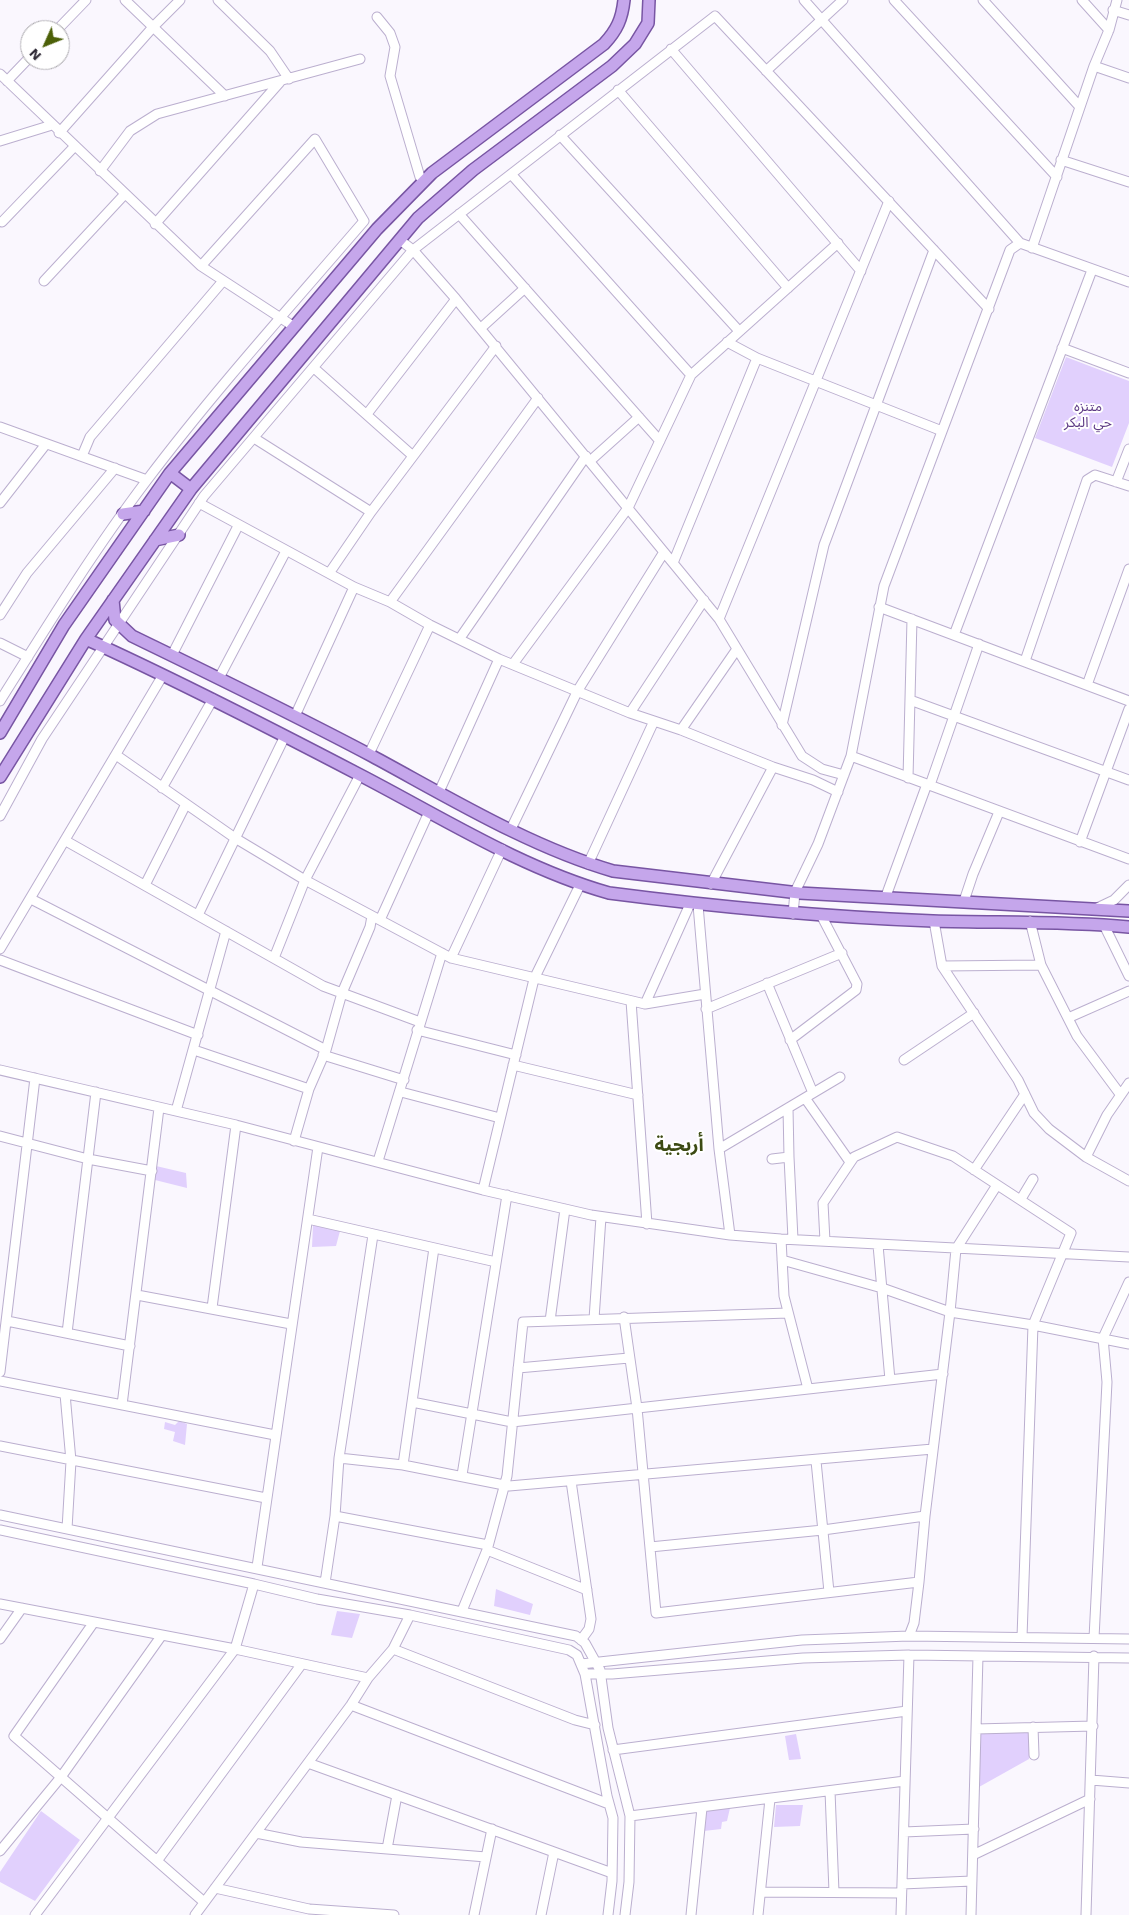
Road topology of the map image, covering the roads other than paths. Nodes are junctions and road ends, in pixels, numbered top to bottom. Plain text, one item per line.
1 (86, 0) edge
2 (125, 0) edge
3 (180, 0) edge
4 (218, 0) edge
5 (624, 0) edge
6 (649, 0) edge
7 (804, 0) edge
8 (843, 0) edge
9 (894, 0) edge
10 (982, 0) edge
11 (1082, 0) edge
12 (1117, 0) edge
13 (1113, 10) junction
14 (1129, 15) edge
15 (377, 17) dead end
16 (822, 19) junction
17 (67, 20) edge
18 (154, 26) junction
19 (1109, 30) junction
20 (671, 49) junction
21 (360, 59) dead end
22 (20, 64) edge
23 (1094, 66) junction
24 (766, 71) junction
25 (3, 77) edge
26 (1129, 78) edge
27 (289, 79) junction
28 (280, 82) junction
29 (618, 90) junction
30 (225, 96) junction
31 (1080, 107) junction
32 (52, 126) junction
33 (59, 133) junction
34 (560, 135) junction
35 (0, 141) edge
36 (74, 147) junction
37 (1061, 160) junction
38 (100, 170) junction
39 (511, 174) junction
40 (420, 177) dead end
41 (1057, 177) junction
42 (1129, 182) edge
43 (124, 195) junction
44 (889, 202) junction
45 (459, 214) junction
46 (2, 222) dead end
47 (154, 224) junction
48 (400, 240) junction
49 (838, 243) junction
50 (1020, 243) junction
51 (1032, 248) junction
52 (413, 250) junction
53 (934, 250) junction
54 (201, 266) junction
55 (861, 270) junction
56 (1092, 270) junction
57 (44, 281) dead end
58 (223, 281) junction
59 (1129, 282) edge
60 (525, 288) junction
61 (788, 288) junction
62 (456, 299) junction
63 (989, 309) junction
64 (280, 318) junction
65 (293, 326) junction
66 (481, 328) junction
67 (739, 331) junction
68 (727, 342) junction
69 (496, 346) junction
70 (1062, 348) junction
71 (756, 358) junction
72 (314, 368) junction
73 (1129, 373) edge
74 (691, 375) junction
75 (817, 380) junction
76 (538, 398) junction
77 (875, 404) junction
78 (368, 414) junction
79 (638, 417) junction
80 (0, 427) edge
81 (942, 431) junction
82 (254, 438) junction
83 (660, 441) junction
84 (46, 444) junction
85 (1129, 449) edge
86 (82, 456) junction
87 (413, 456) junction
88 (588, 458) junction
89 (115, 468) junction
90 (170, 473) junction
91 (146, 480) junction
92 (1116, 482) junction
93 (1129, 486) edge
94 (191, 489) junction
95 (0, 503) edge
96 (199, 503) junction
97 (628, 508) junction
98 (144, 511) junction
99 (371, 512) junction
100 (123, 514) junction
101 (238, 526) junction
102 (179, 534) junction
103 (155, 540) junction
104 (286, 551) junction
105 (664, 552) junction
106 (673, 563) junction
107 (1129, 569) edge
108 (330, 572) junction
109 (354, 587) junction
110 (113, 600) junction
111 (704, 600) junction
112 (390, 602) junction
113 (880, 607) junction
114 (0, 615) edge
115 (719, 618) junction
116 (912, 619) junction
117 (118, 624) junction
118 (430, 626) junction
119 (954, 635) junction
120 (460, 638) junction
121 (86, 639) junction
122 (0, 643) edge
123 (979, 644) junction
124 (103, 647) junction
125 (158, 649) junction
126 (737, 649) junction
127 (172, 655) junction
128 (28, 657) junction
129 (499, 659) junction
130 (1025, 661) junction
131 (513, 664) junction
132 (149, 668) junction
133 (163, 675) junction
134 (219, 678) junction
135 (1087, 685) junction
136 (578, 690) junction
137 (213, 700) junction
138 (910, 700) junction
139 (0, 701) edge
140 (1129, 701) edge
141 (1129, 709) edge
142 (630, 713) junction
143 (295, 716) junction
144 (955, 717) junction
145 (654, 721) junction
146 (782, 725) junction
147 (681, 730) junction
148 (0, 733) edge
149 (285, 736) junction
150 (116, 754) junction
151 (369, 754) junction
152 (851, 756) junction
153 (773, 767) junction
154 (1107, 772) junction
155 (360, 775) junction
156 (844, 775) junction
157 (0, 777) edge
158 (908, 778) junction
159 (1129, 780) edge
160 (928, 785) junction
161 (162, 788) junction
162 (439, 792) junction
163 (838, 792) junction
164 (186, 804) junction
165 (429, 812) junction
166 (999, 812) junction
167 (0, 816) edge
168 (511, 829) junction
169 (235, 838) junction
170 (66, 841) junction
171 (1080, 842) junction
172 (502, 849) junction
173 (1129, 859) edge
174 (588, 864) junction
175 (305, 880) junction
176 (711, 884) junction
177 (145, 885) junction
178 (580, 885) junction
179 (1129, 885) edge
180 (796, 892) junction
181 (886, 896) junction
182 (31, 899) junction
183 (964, 901) junction
184 (694, 904) junction
185 (1095, 909) junction
186 (1129, 911) edge
187 (793, 914) junction
188 (198, 915) junction
189 (821, 916) junction
190 (376, 918) junction
191 (934, 921) junction
192 (1030, 921) junction
193 (1104, 925) junction
194 (1129, 927) edge
195 (226, 931) junction
196 (0, 949) edge
197 (442, 953) junction
198 (842, 953) junction
199 (274, 958) junction
200 (451, 958) junction
201 (0, 961) edge
202 (1041, 965) junction
203 (942, 966) junction
204 (1129, 976) edge
205 (534, 979) junction
206 (767, 984) junction
207 (210, 991) junction
208 (1129, 991) edge
209 (342, 993) junction
210 (705, 994) junction
211 (631, 1001) junction
212 (645, 1004) junction
213 (706, 1008) junction
214 (974, 1013) junction
215 (1068, 1018) junction
216 (419, 1026) junction
217 (198, 1035) junction
218 (790, 1040) junction
219 (194, 1050) junction
220 (324, 1052) junction
221 (516, 1055) junction
222 (904, 1060) dead end
223 (513, 1065) junction
224 (0, 1070) edge
225 (840, 1077) dead end
226 (35, 1078) junction
227 (404, 1080) junction
228 (1129, 1083) edge
229 (309, 1089) junction
230 (96, 1092) junction
231 (401, 1092) junction
232 (1025, 1094) junction
233 (1120, 1094) junction
234 (638, 1095) junction
235 (809, 1095) junction
236 (159, 1108) junction
237 (788, 1108) junction
238 (176, 1111) junction
239 (500, 1118) junction
240 (236, 1124) junction
241 (0, 1136) edge
242 (294, 1140) junction
243 (28, 1142) junction
244 (318, 1148) junction
245 (719, 1149) junction
246 (789, 1157) junction
247 (1086, 1157) junction
248 (88, 1159) junction
249 (772, 1159) dead end
250 (378, 1161) junction
251 (850, 1162) junction
252 (974, 1170) junction
253 (152, 1171) junction
254 (1033, 1178) dead end
255 (1129, 1181) edge
256 (997, 1185) junction
257 (483, 1190) junction
258 (507, 1196) junction
259 (1020, 1200) junction
260 (565, 1209) junction
261 (601, 1217) junction
262 (308, 1219) junction
263 (647, 1224) junction
264 (730, 1234) junction
265 (373, 1235) junction
266 (781, 1239) junction
267 (792, 1239) junction
268 (825, 1241) junction
269 (878, 1245) junction
270 (434, 1248) junction
271 (956, 1249) junction
272 (1062, 1255) junction
273 (1129, 1257) edge
274 (782, 1260) junction
275 (496, 1262) junction
276 (1129, 1282) edge
277 (882, 1288) junction
278 (137, 1295) junction
279 (212, 1308) junction
280 (950, 1312) junction
281 (788, 1313) junction
282 (624, 1318) junction
283 (594, 1319) junction
284 (7, 1321) junction
285 (550, 1321) junction
286 (291, 1324) junction
287 (1033, 1325) junction
288 (67, 1333) junction
289 (1102, 1338) junction
290 (1129, 1344) edge
291 (130, 1346) junction
292 (630, 1358) junction
293 (518, 1368) junction
294 (0, 1372) edge
295 (943, 1374) junction
296 (890, 1380) junction
297 (0, 1381) edge
298 (808, 1389) junction
299 (65, 1394) junction
300 (412, 1402) junction
301 (122, 1406) junction
302 (636, 1408) junction
303 (472, 1414) junction
304 (512, 1422) junction
305 (275, 1435) junction
306 (0, 1446) edge
307 (933, 1449) junction
308 (339, 1458) junction
309 (71, 1461) junction
310 (816, 1461) junction
311 (403, 1465) junction
312 (644, 1474) junction
313 (462, 1475) junction
314 (571, 1481) junction
315 (504, 1485) junction
316 (266, 1498) junction
317 (0, 1515) edge
318 (335, 1516) junction
319 (925, 1516) junction
320 (67, 1529) junction
321 (0, 1530) edge
322 (823, 1530) junction
323 (106, 1537) junction
324 (650, 1547) junction
325 (487, 1548) junction
326 (105, 1552) junction
327 (256, 1567) junction
328 (919, 1582) junction
329 (325, 1583) junction
330 (254, 1584) junction
331 (587, 1590) junction
332 (829, 1592) junction
333 (0, 1604) edge
334 (441, 1607) junction
335 (22, 1608) junction
336 (462, 1612) junction
337 (410, 1615) junction
338 (437, 1621) junction
339 (94, 1622) junction
340 (162, 1635) junction
341 (909, 1636) junction
342 (1022, 1637) junction
343 (1094, 1638) junction
344 (0, 1639) edge
345 (1129, 1639) edge
346 (581, 1640) junction
347 (235, 1649) junction
348 (393, 1649) junction
349 (909, 1655) junction
350 (978, 1656) junction
351 (1094, 1656) junction
352 (1129, 1658) edge
353 (596, 1661) junction
354 (581, 1664) junction
355 (301, 1665) junction
356 (585, 1674) junction
357 (600, 1674) junction
358 (368, 1678) junction
359 (351, 1705) junction
360 (907, 1711) junction
361 (595, 1725) junction
362 (1093, 1726) junction
363 (1033, 1727) junction
364 (976, 1729) junction
365 (613, 1750) junction
366 (1034, 1755) dead end
367 (308, 1763) junction
368 (61, 1777) junction
369 (1091, 1780) junction
370 (905, 1781) junction
371 (1129, 1783) edge
372 (830, 1791) junction
373 (397, 1795) junction
374 (770, 1799) junction
375 (1090, 1799) junction
376 (609, 1804) junction
377 (702, 1808) junction
378 (630, 1816) junction
379 (108, 1818) junction
380 (974, 1829) junction
381 (492, 1830) junction
382 (904, 1832) junction
383 (256, 1834) junction
384 (386, 1849) junction
385 (0, 1851) edge
386 (554, 1852) junction
387 (973, 1855) junction
388 (486, 1857) junction
389 (156, 1861) junction
390 (612, 1873) junction
391 (972, 1881) junction
392 (215, 1888) junction
393 (902, 1889) junction
394 (761, 1892) junction
395 (834, 1892) junction
396 (204, 1902) junction
397 (35, 1915) edge
398 (195, 1915) edge
399 (394, 1915) edge
400 (474, 1915) edge
401 (542, 1915) edge
402 (608, 1915) edge
403 (625, 1915) edge
404 (691, 1915) edge
405 (758, 1915) edge
406 (901, 1915) edge
407 (971, 1915) edge
408 (1086, 1915) edge

1 - 17 street
2 - 18 street
3 - 18 street
4 - 27 street
5 - 65 main road
6 - 48 main road
7 - 16 street
8 - 16 street
9 - 41 street
10 - 31 street
11 - 19 street
12 - 13 street
13 - 14 street
13 - 19 street
15 - 40 street
16 - 24 street
16 - 50 street
18 - 30 street
18 - 33 street
19 - 23 street
20 - 24 street
20 - 29 street
20 - 49 street
21 - 27 street
22 - 25 street
23 - 26 street
23 - 31 street
24 - 44 street
25 - 32 street
27 - 28 street
28 - 30 street
28 - 47 street
29 - 34 street
29 - 61 street
30 - 38 street
31 - 37 street
32 - 33 street
32 - 35 street
33 - 36 street
34 - 39 street
34 - 67 street
36 - 38 street
36 - 46 street
37 - 41 street
37 - 42 street
38 - 43 street
39 - 45 street
39 - 74 street
41 - 51 street
43 - 47 street
43 - 57 street
44 - 53 street
44 - 55 street
45 - 52 street
45 - 60 street
47 - 54 street
48 - 52 street
48 - 94 main road
49 - 55 street
49 - 61 street
50 - 51 street
50 - 63 street
51 - 56 street
52 - 62 street
52 - 72 street
53 - 63 street
53 - 77 street
54 - 58 street
54 - 64 street
55 - 75 street
56 - 59 street
56 - 70 street
58 - 64 street
58 - 86 street
60 - 66 street
60 - 79 street
61 - 67 street
62 - 66 street
62 - 78 street
63 - 81 street
64 - 65 street
64 - 91 street
65 - 90 main road
66 - 69 street
67 - 68 street
68 - 71 street
68 - 74 street
69 - 76 street
69 - 87 street
70 - 73 street
70 - 119 street
71 - 75 street
71 - 106 street
72 - 78 street
72 - 82 street
74 - 83 street
75 - 77 street
75 - 115 street
76 - 88 street
76 - 112 street
77 - 81 street
77 - 146 street
78 - 87 street
79 - 83 street
79 - 88 street
80 - 84 street
81 - 113 street
82 - 96 street
82 - 99 street
83 - 97 street
84 - 86 street
84 - 95 street
85 - 92 street
86 - 89 street
87 - 99 street
88 - 97 street
88 - 120 street
89 - 91 street
89 - 114 street
90 - 94 main road
90 - 98 main road
91 - 100 street
92 - 93 street
92 - 130 street
94 - 103 main road
96 - 101 street
96 - 102 street
97 - 105 street
97 - 131 street
98 - 100 main road
98 - 148 main road
99 - 108 street
100 - 128 street
101 - 104 street
101 - 127 street
102 - 103 main road
102 - 117 street
103 - 110 main road
104 - 108 street
104 - 134 street
105 - 106 street
105 - 136 street
106 - 111 street
107 - 135 street
108 - 109 street
109 - 112 street
109 - 143 street
110 - 117 main road
110 - 121 main road
111 - 115 street
111 - 142 street
112 - 118 street
113 - 116 street
113 - 152 street
115 - 126 street
116 - 119 street
116 - 138 street
117 - 124 street
117 - 125 main road
118 - 120 street
118 - 151 street
119 - 123 street
120 - 129 street
121 - 124 main road
121 - 157 main road
122 - 128 street
123 - 130 street
123 - 144 street
124 - 132 main road
124 - 167 street
125 - 127 main road
125 - 132 main road
126 - 146 street
126 - 147 street
127 - 134 main road
128 - 139 street
129 - 131 street
129 - 162 street
130 - 135 street
131 - 136 street
132 - 133 main road
133 - 137 main road
133 - 150 street
134 - 143 main road
135 - 140 street
136 - 142 street
136 - 168 street
137 - 149 main road
137 - 161 street
138 - 144 street
138 - 158 street
141 - 154 street
142 - 145 street
143 - 151 main road
144 - 154 street
144 - 160 street
145 - 147 street
145 - 174 street
146 - 156 street
147 - 153 street
149 - 155 main road
149 - 169 street
150 - 161 street
150 - 170 street
151 - 162 main road
152 - 156 street
152 - 158 street
153 - 163 street
153 - 176 street
154 - 159 street
154 - 171 street
155 - 165 main road
155 - 175 street
156 - 163 street
158 - 160 street
160 - 166 street
160 - 181 street
161 - 164 street
162 - 168 main road
163 - 180 street
164 - 169 street
164 - 177 street
165 - 172 main road
165 - 190 street
166 - 171 street
166 - 183 street
168 - 174 main road
169 - 175 street
169 - 188 street
170 - 177 street
170 - 182 street
171 - 173 street
172 - 178 main road
172 - 200 street
174 - 176 main road
175 - 190 street
175 - 199 street
176 - 180 main road
177 - 188 street
178 - 184 main road
178 - 205 street
179 - 185 street
180 - 181 main road
180 - 187 street
181 - 183 main road
182 - 196 street
182 - 207 street
183 - 185 main road
184 - 187 main road
184 - 210 street
184 - 212 street
185 - 186 main road
187 - 189 main road
188 - 195 street
189 - 191 main road
189 - 198 street
190 - 197 street
190 - 209 street
191 - 192 main road
191 - 203 street
192 - 193 main road
192 - 202 street
193 - 194 main road
193 - 204 street
195 - 199 street
195 - 207 street
197 - 200 street
197 - 216 street
198 - 206 street
198 - 218 street
199 - 209 street
200 - 205 street
201 - 217 street
202 - 203 street
202 - 215 street
203 - 214 street
205 - 211 street
205 - 221 street
206 - 213 street
206 - 218 street
207 - 217 street
207 - 220 street
208 - 215 street
209 - 216 street
209 - 220 street
210 - 212 street
210 - 213 street
211 - 212 street
211 - 234 street
213 - 245 street
214 - 222 street
214 - 232 street
215 - 233 street
216 - 221 street
216 - 227 street
217 - 219 street
218 - 235 street
219 - 229 street
219 - 238 street
220 - 227 street
220 - 229 street
221 - 223 street
223 - 234 street
223 - 239 street
224 - 226 street
225 - 235 street
226 - 230 street
226 - 243 street
227 - 231 street
228 - 233 street
229 - 242 street
230 - 236 street
230 - 248 street
231 - 239 street
231 - 250 street
232 - 247 street
232 - 252 street
233 - 247 street
234 - 263 street
235 - 237 street
235 - 251 street
236 - 238 street
236 - 253 street
237 - 245 street
237 - 246 street
238 - 240 street
239 - 257 street
240 - 242 street
240 - 279 street
241 - 243 street
242 - 244 street
243 - 248 street
243 - 284 street
244 - 250 street
244 - 262 street
245 - 264 street
246 - 249 street
246 - 267 street
247 - 255 street
248 - 253 street
248 - 288 street
250 - 257 street
251 - 252 street
251 - 268 street
252 - 256 street
253 - 278 street
254 - 259 street
256 - 259 street
256 - 271 street
257 - 258 street
258 - 260 street
258 - 275 street
259 - 272 street
260 - 261 street
260 - 285 street
261 - 263 street
261 - 283 street
262 - 265 street
262 - 286 street
263 - 264 street
264 - 266 street
265 - 270 street
265 - 308 street
266 - 267 street
266 - 274 street
267 - 268 street
268 - 269 street
269 - 271 street
269 - 277 street
270 - 275 street
270 - 300 street
271 - 272 street
271 - 280 street
272 - 273 street
272 - 287 street
274 - 277 street
274 - 281 street
275 - 303 street
276 - 289 street
277 - 280 street
277 - 296 street
278 - 279 street
278 - 291 street
279 - 286 street
280 - 287 street
280 - 295 street
281 - 282 street
281 - 298 street
282 - 283 street
282 - 292 street
283 - 285 street
284 - 288 street
284 - 294 street
285 - 293 street
286 - 305 street
287 - 289 street
287 - 342 street
288 - 291 street
289 - 290 street
289 - 343 street
291 - 301 street
292 - 293 street
292 - 302 street
293 - 304 street
295 - 296 street
295 - 307 street
296 - 298 street
297 - 299 street
298 - 302 street
299 - 301 street
299 - 309 street
300 - 303 street
300 - 311 street
301 - 305 street
302 - 304 street
302 - 312 street
303 - 304 street
303 - 313 street
304 - 315 street
305 - 316 street
306 - 309 street
307 - 310 street
307 - 319 street
308 - 311 street
308 - 318 street
309 - 316 street
309 - 320 street
310 - 312 street
310 - 322 street
311 - 313 street
312 - 314 street
312 - 324 street
313 - 315 street
314 - 315 street
314 - 331 street
315 - 325 street
316 - 327 street
317 - 320 street
318 - 325 street
318 - 329 street
319 - 322 street
319 - 328 street
320 - 323 street
321 - 326 street
322 - 324 street
322 - 332 street
323 - 326 street
323 - 327 street
324 - 332 street
325 - 331 street
325 - 336 street
326 - 330 street
327 - 329 street
328 - 332 street
328 - 341 street
329 - 334 street
330 - 337 street
330 - 347 street
331 - 346 street
333 - 335 street
334 - 336 street
334 - 338 street
335 - 339 street
335 - 344 street
336 - 346 street
337 - 338 street
337 - 348 street
338 - 354 street
339 - 340 street
339 - 368 street
340 - 347 street
340 - 368 street
341 - 342 street
341 - 353 street
342 - 343 street
343 - 345 street
346 - 353 street
347 - 355 street
347 - 379 street
348 - 358 street
348 - 361 street
349 - 350 street
349 - 357 street
349 - 360 street
350 - 351 street
350 - 364 street
351 - 352 street
351 - 362 street
353 - 354 street
353 - 357 street
354 - 356 street
355 - 358 street
355 - 389 street
356 - 357 street
356 - 361 street
357 - 365 street
358 - 359 street
359 - 367 street
359 - 376 street
360 - 365 street
360 - 370 street
361 - 376 street
362 - 363 street
362 - 369 street
363 - 364 street
363 - 366 street
364 - 380 street
365 - 378 street
367 - 373 street
367 - 383 street
368 - 379 street
368 - 385 street
369 - 371 street
369 - 375 street
370 - 372 street
370 - 382 street
372 - 374 street
372 - 395 street
373 - 381 street
373 - 384 street
374 - 377 street
374 - 394 street
375 - 387 street
375 - 408 street
376 - 390 street
377 - 378 street
377 - 404 street
378 - 403 street
379 - 389 street
379 - 397 street
380 - 382 street
380 - 387 street
381 - 386 street
381 - 388 street
382 - 393 street
383 - 384 street
383 - 392 street
384 - 388 street
386 - 390 street
386 - 401 street
387 - 391 street
388 - 400 street
389 - 396 street
390 - 402 street
391 - 393 street
391 - 407 street
392 - 396 street
392 - 399 street
393 - 395 street
393 - 406 street
394 - 395 street
394 - 405 street
396 - 398 street

